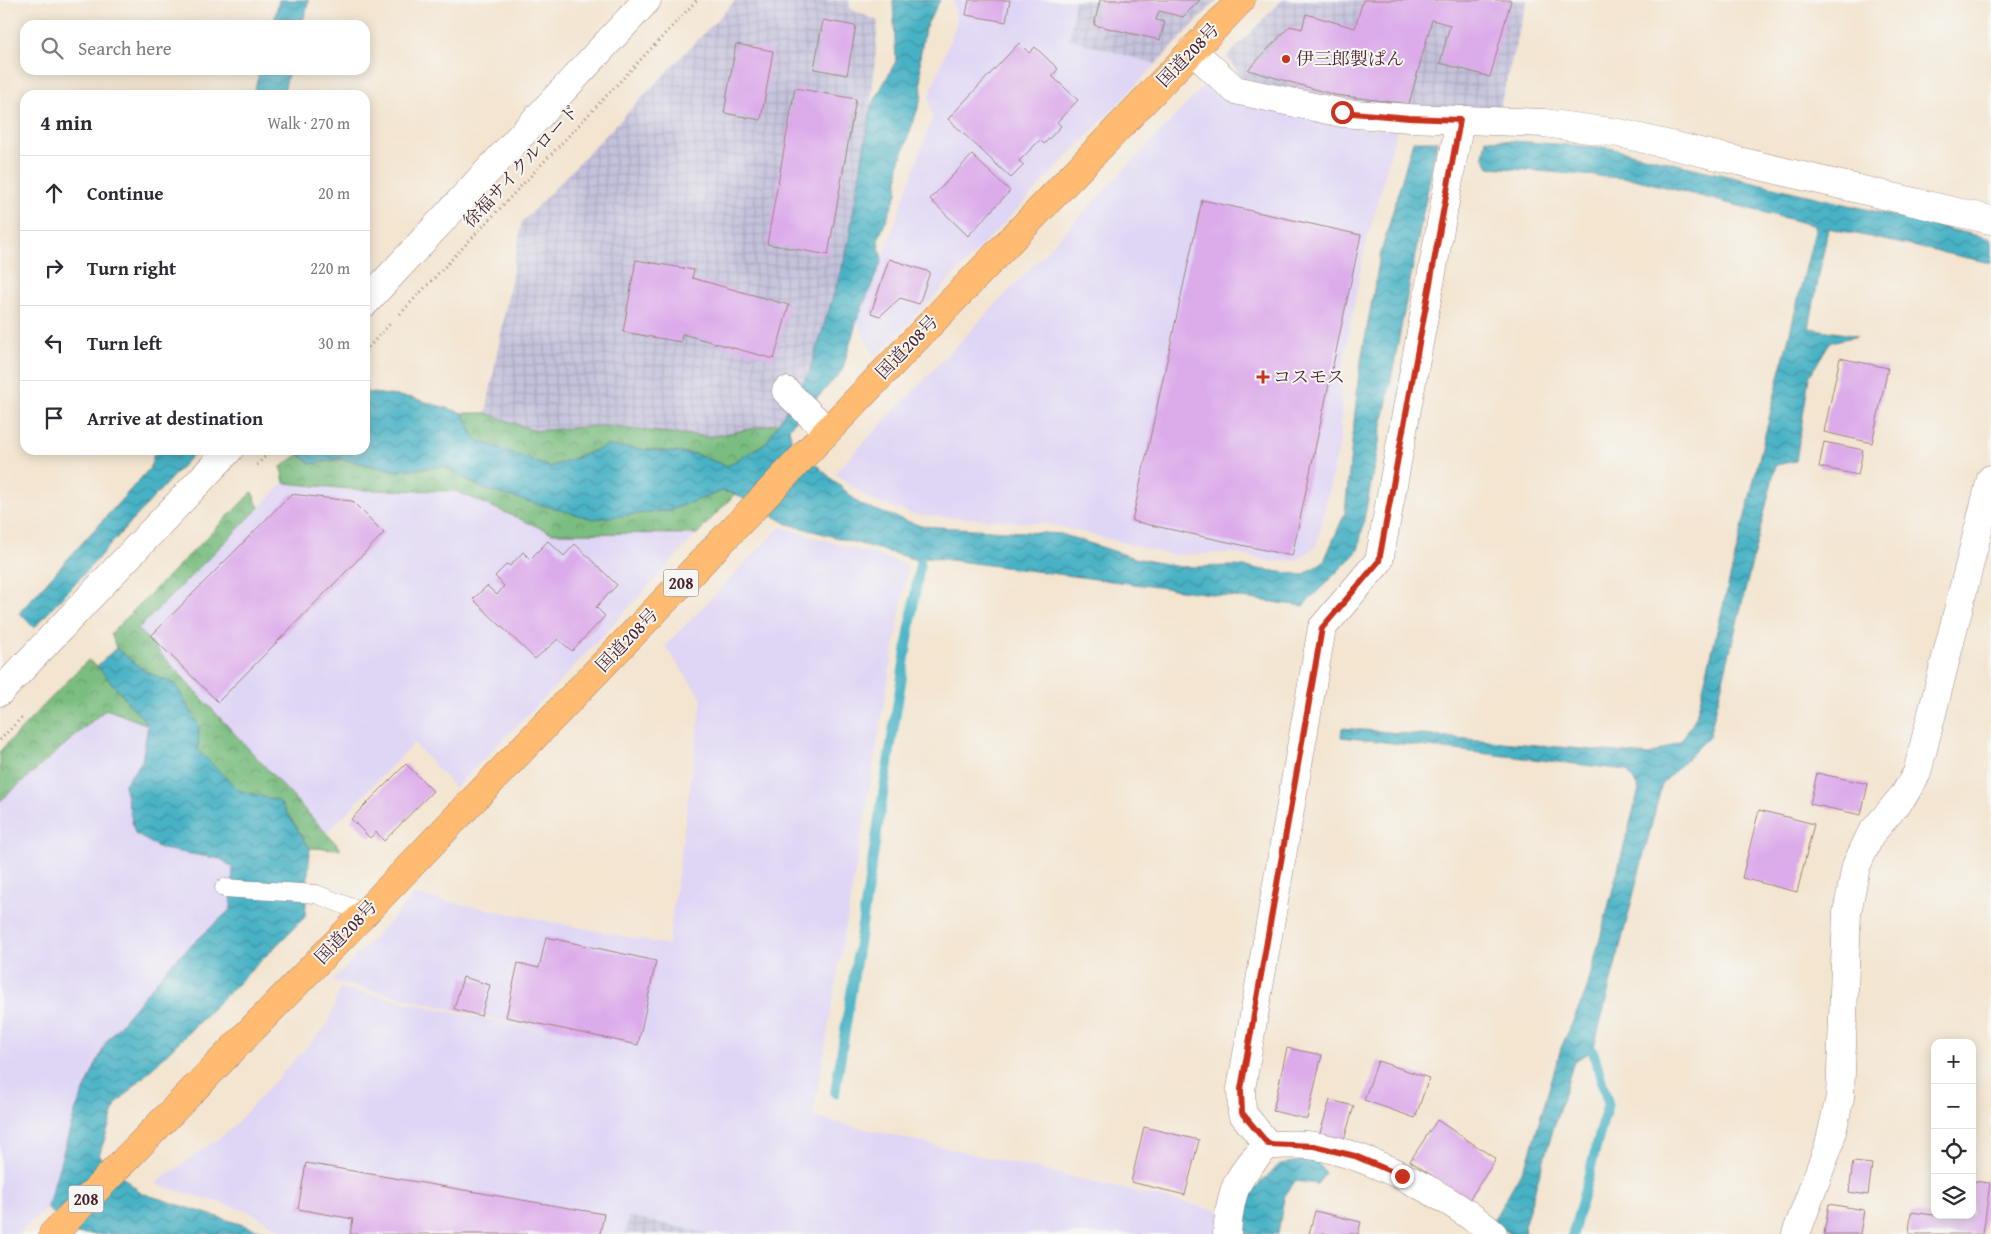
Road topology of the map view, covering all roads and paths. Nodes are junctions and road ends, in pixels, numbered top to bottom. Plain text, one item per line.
1 (648, 0) edge
2 (697, 0) edge
3 (1241, 0) edge
4 (1192, 50) junction
5 (1460, 120) junction
6 (1991, 220) edge
7 (370, 297) edge
8 (399, 315) dead end
9 (392, 322) dead end
10 (370, 346) edge
11 (786, 392) dead end
12 (820, 424) junction
13 (224, 455) edge
14 (1991, 479) edge
15 (0, 692) edge
16 (224, 888) dead end
17 (365, 913) junction
18 (1268, 1144) junction
19 (53, 1234) edge
20 (1227, 1234) edge
21 (1492, 1234) edge
22 (1796, 1234) edge

1 - 7 street
2 - 8 path, 徐福サイクルロード
3 - 4 highway, 国道208号 / 208
4 - 5 street
4 - 12 highway, 国道208号 / 208
5 - 6 street
5 - 18 street
9 - 10 path
11 - 12 street
12 - 17 highway, 国道208号 / 208
13 - 15 street
14 - 22 street
16 - 17 lane
17 - 19 highway, 国道208号 / 208
18 - 20 street
18 - 21 street

